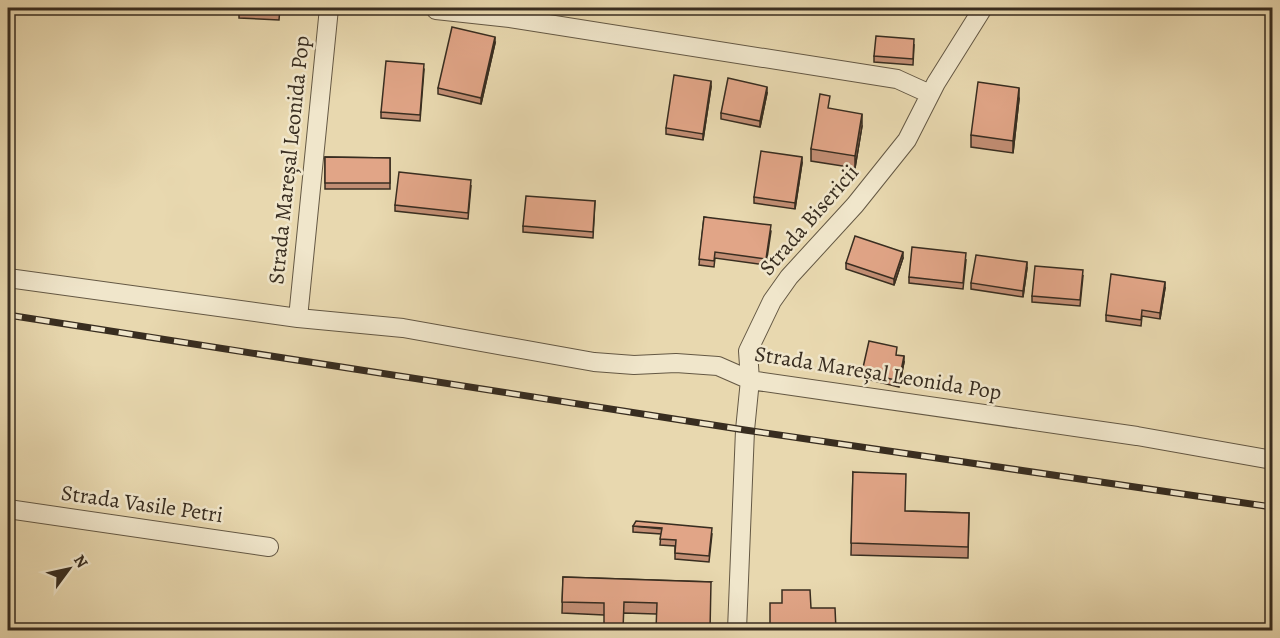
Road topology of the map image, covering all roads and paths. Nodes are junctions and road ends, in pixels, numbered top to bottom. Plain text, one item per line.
1 (329, 8) edge
2 (983, 8) edge
3 (436, 10) dead end
4 (930, 94) junction
5 (8, 278) edge
6 (298, 318) junction
7 (750, 380) junction
8 (1272, 460) edge
9 (8, 509) edge
10 (269, 547) dead end
11 (737, 630) edge

1 - 6 street, Strada Mareșal Leonida Pop
2 - 4 street, Strada Bisericii
3 - 4 street
4 - 7 street, Strada Bisericii
5 - 6 street, Strada Mareșal Leonida Pop
6 - 7 street, Strada Mareșal Leonida Pop
7 - 8 street, Strada Mareșal Leonida Pop
7 - 11 street, Strada Bisericii
9 - 10 street, Strada Vasile Petri

